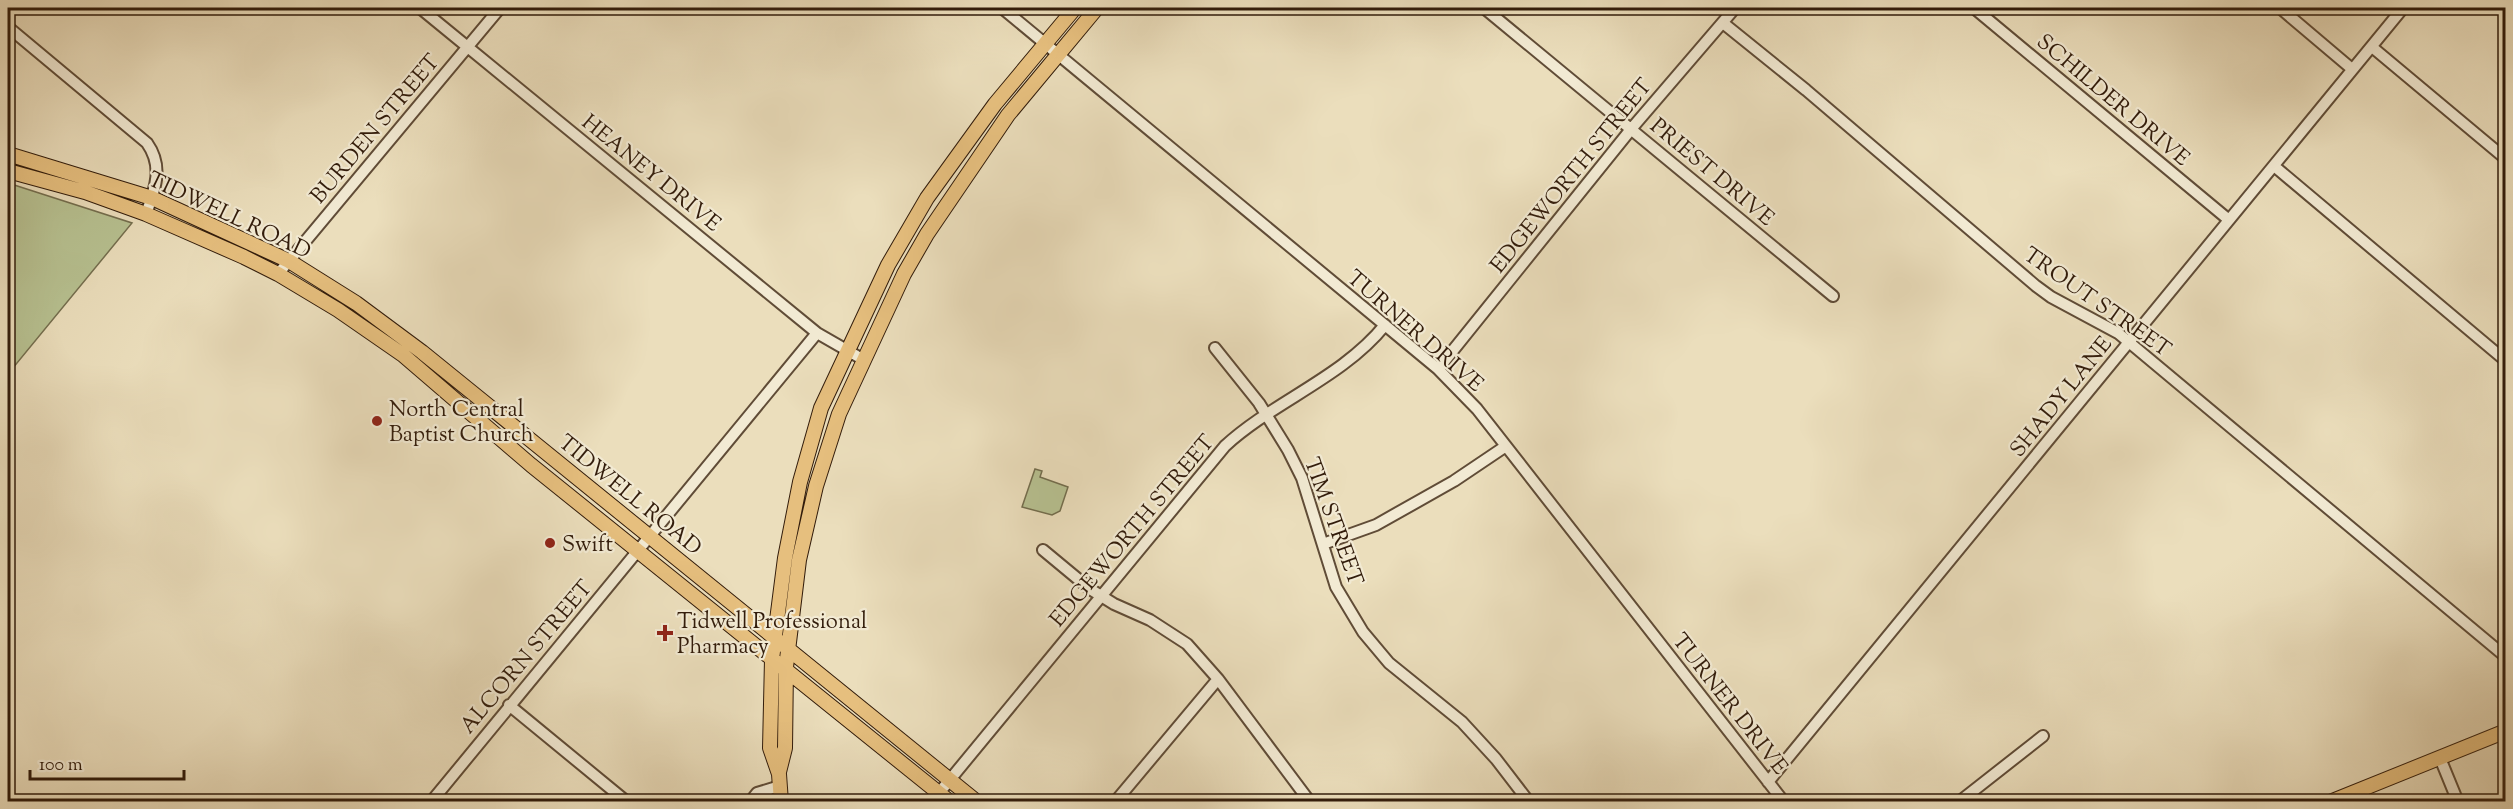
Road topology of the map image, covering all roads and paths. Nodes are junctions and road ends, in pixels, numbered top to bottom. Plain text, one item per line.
1 (420, 8) edge
2 (500, 8) edge
3 (1002, 8) edge
4 (1075, 8) edge
5 (1097, 8) edge
6 (1484, 8) edge
7 (1735, 8) edge
8 (1974, 8) edge
9 (2280, 8) edge
10 (2403, 8) edge
11 (1723, 22) junction
12 (8, 27) edge
13 (1045, 43) junction
14 (468, 46) junction
15 (2372, 47) junction
16 (1058, 54) junction
17 (2352, 69) junction
18 (1632, 128) junction
19 (8, 152) edge
20 (2505, 159) edge
21 (2274, 166) junction
22 (8, 171) edge
23 (152, 198) junction
24 (146, 214) junction
25 (2229, 220) junction
26 (289, 261) junction
27 (278, 274) junction
28 (1833, 296) dead end
29 (1384, 325) junction
30 (817, 333) junction
31 (2129, 343) junction
32 (412, 344) junction
33 (1215, 348) dead end
34 (849, 351) junction
35 (403, 355) junction
36 (864, 360) junction
37 (2505, 361) edge
38 (1438, 369) junction
39 (1267, 414) junction
40 (1506, 446) junction
41 (545, 452) junction
42 (531, 465) junction
43 (800, 482) junction
44 (816, 486) junction
45 (650, 535) junction
46 (1323, 544) junction
47 (638, 549) junction
48 (1043, 550) dead end
49 (1101, 596) junction
50 (776, 640) junction
51 (789, 651) junction
52 (2505, 657) edge
53 (772, 659) junction
54 (786, 670) junction
55 (1218, 679) junction
56 (509, 705) junction
57 (2505, 731) edge
58 (2043, 736) dead end
59 (2440, 758) junction
60 (779, 780) junction
61 (950, 780) junction
62 (1768, 782) junction
63 (945, 797) edge
64 (431, 801) edge
65 (627, 801) edge
66 (750, 801) edge
67 (781, 801) edge
68 (977, 801) edge
69 (1116, 801) edge
70 (1310, 801) edge
71 (1529, 801) edge
72 (1784, 801) edge
73 (1959, 801) edge
74 (2330, 801) edge
75 (2458, 801) edge

1 - 14 street, HEANEY DRIVE
2 - 14 street, BURDEN STREET
3 - 13 street, TURNER DRIVE
4 - 13 main road
5 - 16 main road
6 - 18 street, PRIEST DRIVE
7 - 11 street, EDGEWORTH STREET
8 - 25 street, SCHILDER DRIVE
9 - 17 street
10 - 15 street, SHADY LANE
11 - 18 street, EDGEWORTH STREET
11 - 31 street, TROUT STREET
12 - 23 street
13 - 16 street, TURNER DRIVE
13 - 34 main road
14 - 26 street, BURDEN STREET
14 - 30 street, HEANEY DRIVE
15 - 17 street, SHADY LANE
15 - 20 street
16 - 29 street, TURNER DRIVE
16 - 36 main road
17 - 21 street, SHADY LANE
18 - 28 street, PRIEST DRIVE
18 - 38 street, EDGEWORTH STREET
19 - 23 main road, TIDWELL ROAD
21 - 25 street, SHADY LANE
21 - 37 street
22 - 24 main road, TIDWELL ROAD
23 - 24 street
23 - 26 main road, TIDWELL ROAD
24 - 27 main road, TIDWELL ROAD
25 - 31 street, SHADY LANE
26 - 27 street, BURDEN STREET
26 - 32 main road, TIDWELL ROAD
27 - 35 main road, TIDWELL ROAD
29 - 38 street, TURNER DRIVE
29 - 39 street, EDGEWORTH STREET
30 - 34 street, HEANEY DRIVE
30 - 45 street, ALCORN STREET
31 - 52 street, TROUT STREET
31 - 62 street, SHADY LANE
32 - 35 main road
32 - 41 main road, TIDWELL ROAD
33 - 39 street, TIM STREET
34 - 36 street, HEANEY DRIVE
34 - 43 main road
35 - 42 main road, TIDWELL ROAD
36 - 44 main road
38 - 40 street, TURNER DRIVE
39 - 46 street, TIM STREET
39 - 49 street, EDGEWORTH STREET
40 - 46 street
40 - 62 street, TURNER DRIVE
41 - 42 main road
41 - 45 main road, TIDWELL ROAD
42 - 47 main road, TIDWELL ROAD
43 - 44 main road
43 - 50 main road
44 - 51 main road
45 - 47 street, ALCORN STREET
45 - 50 main road, TIDWELL ROAD
46 - 71 street, TIM STREET
47 - 53 main road, TIDWELL ROAD
47 - 56 street, ALCORN STREET
48 - 49 street
49 - 55 street
49 - 61 street, EDGEWORTH STREET
50 - 51 main road, TIDWELL ROAD
50 - 53 main road
51 - 54 main road
51 - 61 main road, TIDWELL ROAD
53 - 54 main road, TIDWELL ROAD
53 - 60 main road
54 - 60 main road
54 - 63 main road, TIDWELL ROAD
55 - 69 street
55 - 70 street
56 - 64 street, ALCORN STREET
56 - 65 street
57 - 59 main road
58 - 73 street
59 - 74 main road
59 - 75 street
60 - 66 street
60 - 67 main road
61 - 63 street, EDGEWORTH STREET
61 - 68 main road, TIDWELL ROAD
62 - 72 street, TURNER DRIVE

